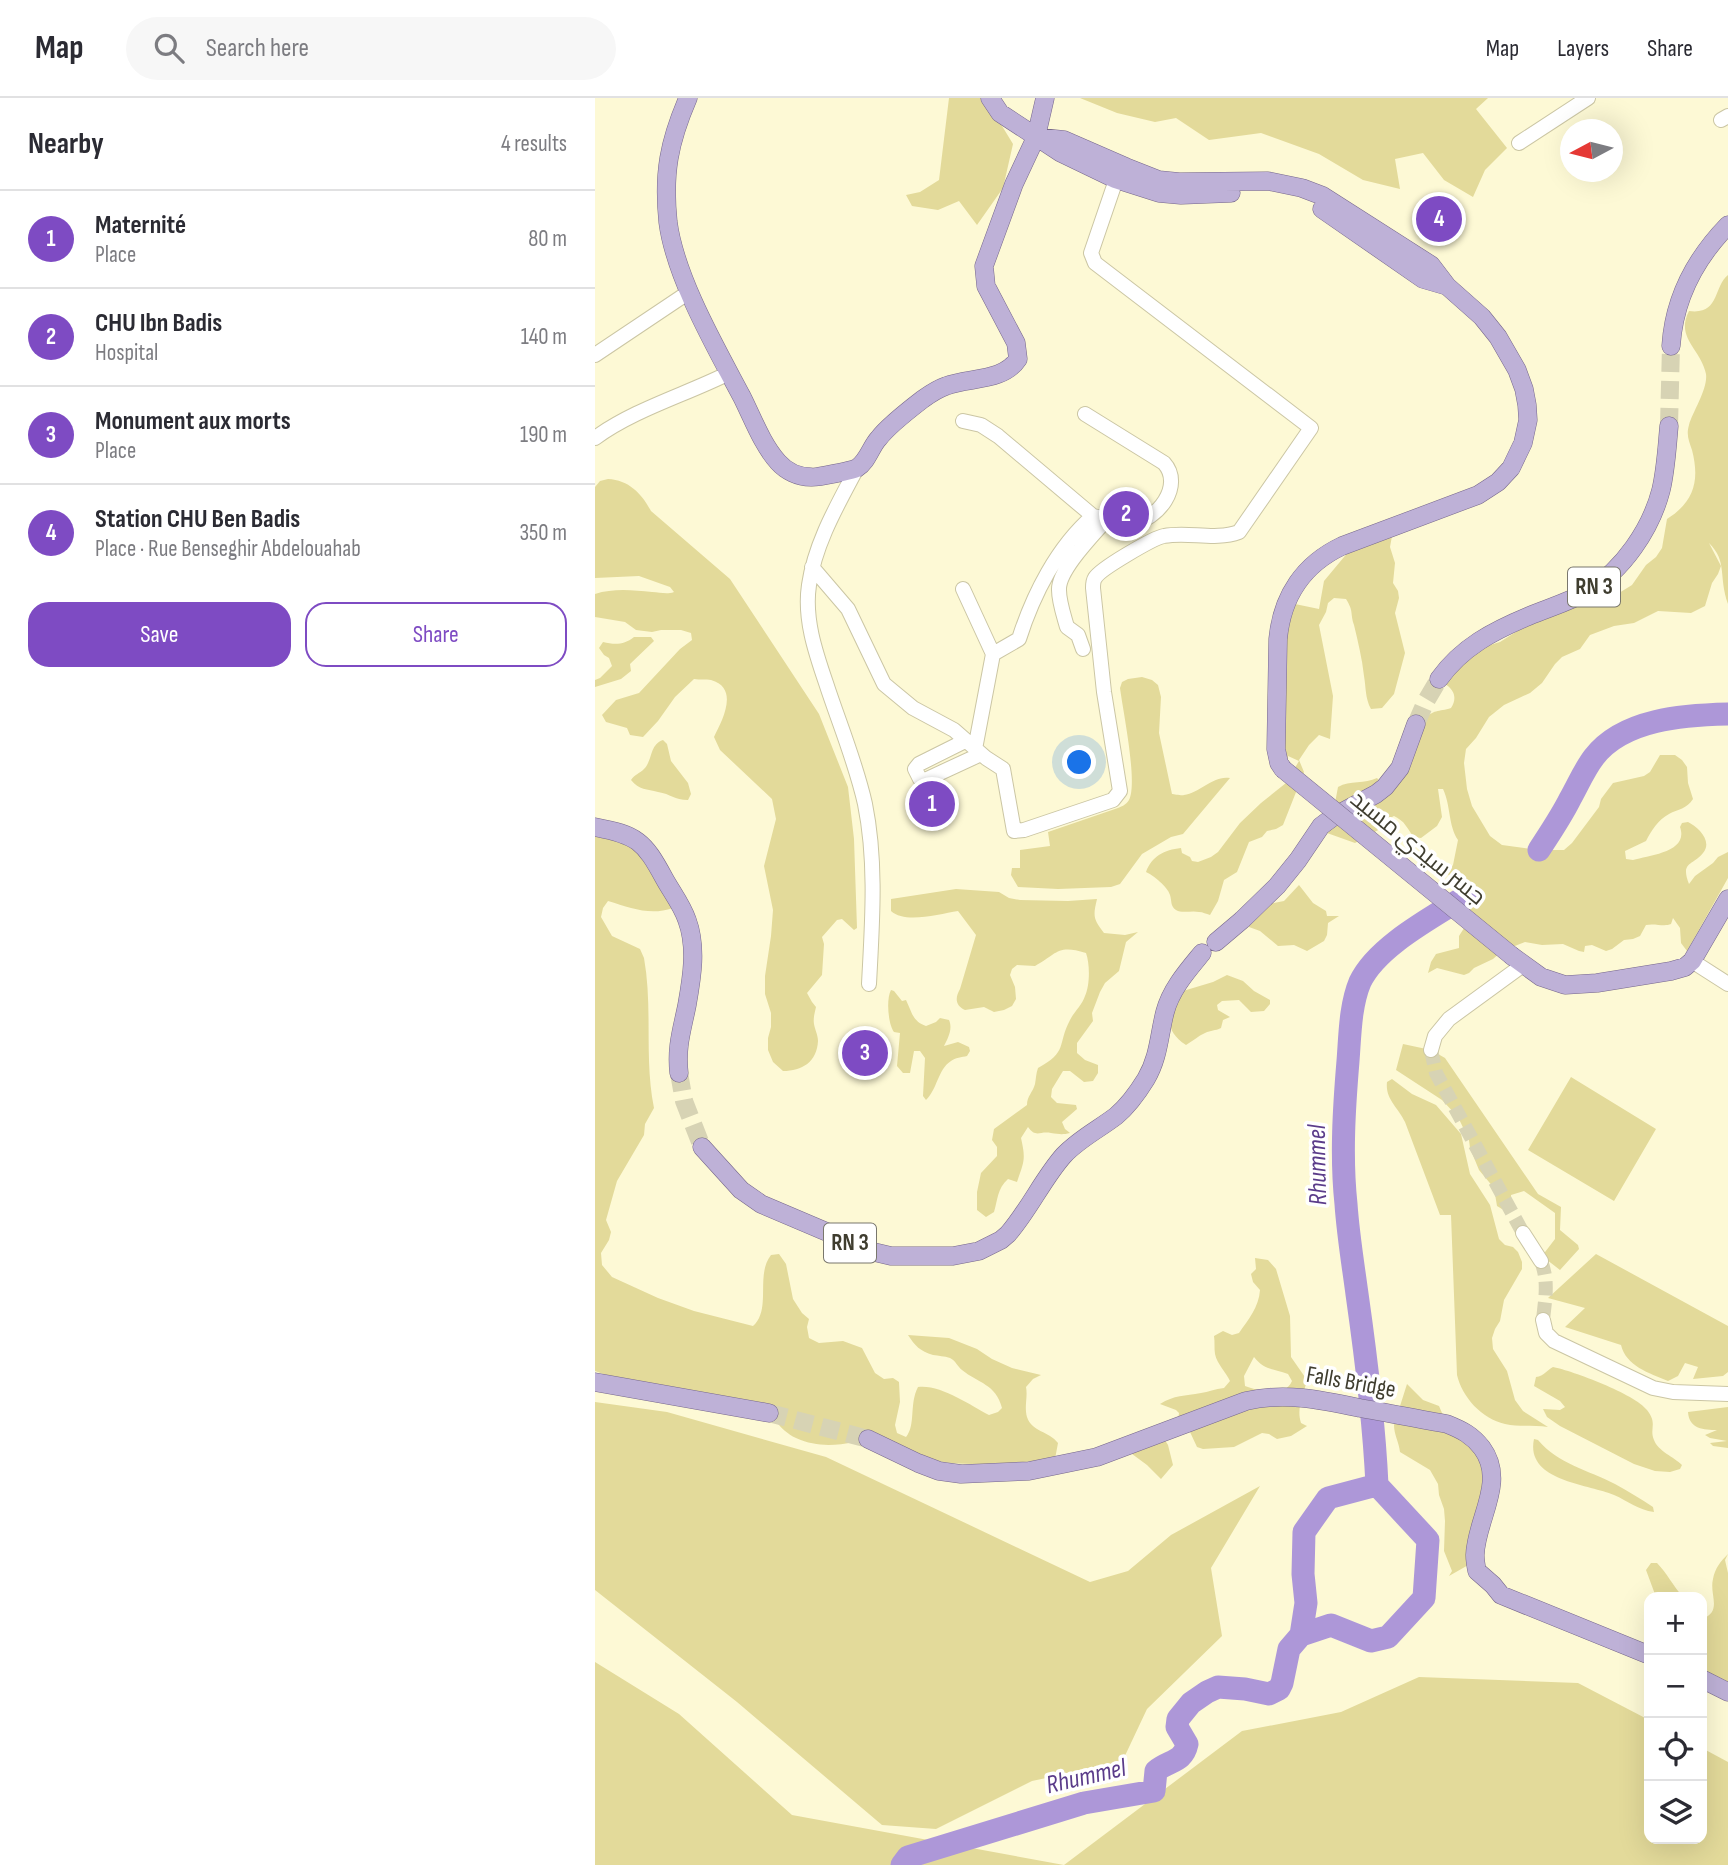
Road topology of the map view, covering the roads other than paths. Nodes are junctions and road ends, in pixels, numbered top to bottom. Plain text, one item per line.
1 (688, 98) edge
2 (990, 98) edge
3 (1045, 98) edge
4 (1588, 98) edge
5 (1036, 137) junction
6 (1519, 143) dead end
7 (1120, 168) junction
8 (1728, 225) edge
9 (689, 292) junction
10 (1671, 346) tunnel mouth
11 (595, 355) edge
12 (729, 373) junction
13 (1085, 414) dead end
14 (963, 421) dead end
15 (1669, 426) tunnel mouth
16 (595, 438) edge
17 (857, 468) junction
18 (1100, 518) junction
19 (812, 567) junction
20 (963, 589) dead end
21 (1083, 649) dead end
22 (993, 654) junction
23 (1439, 679) tunnel mouth
24 (1416, 724) tunnel mouth
25 (973, 748) junction
26 (595, 827) edge
27 (1728, 899) edge
28 (1723, 920) edge
29 (1517, 961) junction
30 (1692, 961) junction
31 (869, 984) dead end
32 (1728, 984) edge
33 (1431, 1050) dead end
34 (679, 1073) tunnel mouth
35 (702, 1147) tunnel mouth
36 (1523, 1233) tunnel mouth
37 (1541, 1261) tunnel mouth
38 (1543, 1320) tunnel mouth
39 (595, 1382) edge
40 (1728, 1394) edge
41 (769, 1413) tunnel mouth
42 (868, 1438) tunnel mouth
43 (1644, 1653) edge
44 (1707, 1682) edge
45 (1728, 1692) edge

1 - 9 main road
2 - 5 main road
3 - 5 main road
4 - 6 street
5 - 7 main road
5 - 17 main road
7 - 25 street
7 - 29 main road, جسر سيدي مسيد, bridge
8 - 10 main road
9 - 11 street
9 - 12 main road
12 - 16 street
12 - 17 main road
13 - 18 street
14 - 18 street
15 - 23 main road, RN 3
17 - 19 street
18 - 21 street
18 - 22 street
19 - 25 street
19 - 31 street
20 - 22 street
22 - 25 street
24 - 35 main road, RN 3
26 - 34 main road
27 - 28 main road
28 - 30 main road
29 - 30 main road, جسر سيدي مسيد
29 - 33 street
30 - 32 street
36 - 37 street
38 - 40 street
39 - 41 main road
42 - 43 main road, Falls Bridge
44 - 45 main road

